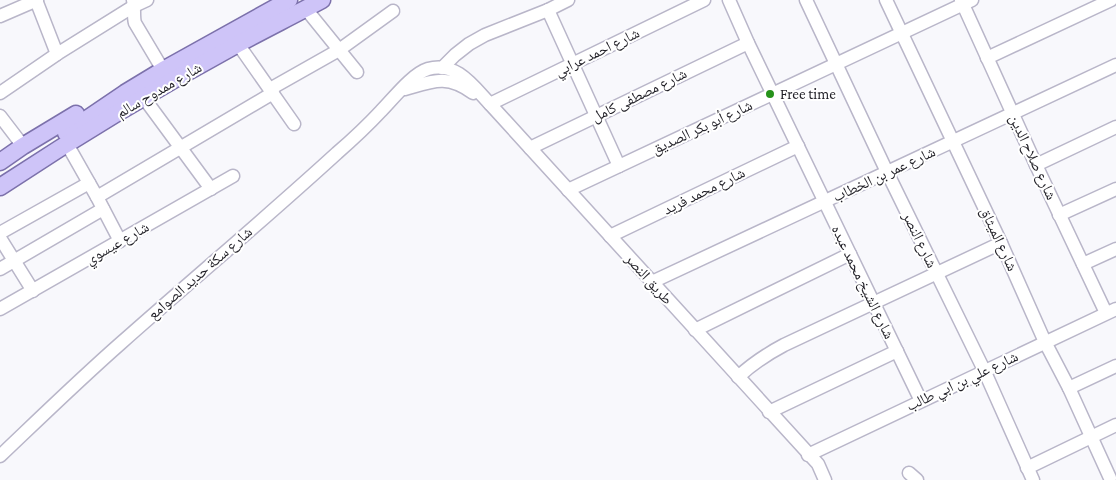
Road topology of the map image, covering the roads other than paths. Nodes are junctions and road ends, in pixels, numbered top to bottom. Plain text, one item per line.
1 (36, 0) edge
2 (147, 0) edge
3 (289, 0) edge
4 (322, 0) edge
5 (568, 0) edge
6 (704, 0) edge
7 (729, 0) edge
8 (806, 0) edge
9 (886, 0) edge
10 (1111, 0) edge
11 (965, 1) edge
12 (134, 3) edge
13 (306, 9) junction
14 (548, 10) junction
15 (393, 11) dead end
16 (0, 16) edge
17 (902, 33) junction
18 (748, 43) junction
19 (238, 44) junction
20 (339, 50) junction
21 (57, 54) junction
22 (987, 58) junction
23 (573, 64) junction
24 (836, 64) junction
25 (1116, 65) edge
26 (442, 68) junction
27 (162, 70) junction
28 (357, 72) dead end
29 (400, 90) junction
30 (272, 91) junction
31 (0, 93) edge
32 (125, 93) junction
33 (773, 94) junction
34 (144, 98) junction
35 (490, 104) junction
36 (1013, 113) junction
37 (0, 116) edge
38 (596, 116) junction
39 (294, 124) dead end
40 (1116, 127) edge
41 (953, 141) junction
42 (67, 144) junction
43 (23, 146) junction
44 (798, 146) junction
45 (181, 147) junction
46 (530, 148) junction
47 (0, 162) edge
48 (1036, 165) junction
49 (619, 166) junction
50 (887, 172) junction
51 (233, 176) dead end
52 (0, 178) edge
53 (89, 183) junction
54 (0, 187) edge
55 (211, 189) junction
56 (1116, 189) edge
57 (568, 190) junction
58 (97, 197) junction
59 (825, 201) junction
60 (103, 209) junction
61 (1060, 215) junction
62 (0, 233) edge
63 (610, 236) junction
64 (0, 238) edge
65 (120, 241) junction
66 (1001, 243) junction
67 (1116, 249) edge
68 (850, 254) junction
69 (14, 261) junction
70 (1083, 264) junction
71 (0, 270) edge
72 (937, 273) junction
73 (652, 282) junction
74 (33, 291) junction
75 (874, 303) junction
76 (0, 309) edge
77 (1111, 311) edge
78 (695, 330) junction
79 (1045, 342) junction
80 (897, 351) junction
81 (1116, 366) edge
82 (984, 370) junction
83 (738, 377) junction
84 (1069, 388) junction
85 (921, 401) junction
86 (769, 412) junction
87 (1116, 425) edge
88 (1092, 437) junction
89 (808, 455) junction
90 (0, 456) edge
91 (1027, 468) junction
92 (1109, 478) edge
93 (816, 480) edge
94 (825, 480) edge
95 (1033, 480) edge

1 - 16 street
1 - 21 street
2 - 12 street
3 - 27 main road, شارع ممدوح سالم
4 - 13 main road, شارع ممدوح سالم
5 - 14 street
6 - 23 street, شارع احمد عرابي
7 - 18 street, شارع الشيخ محمد عبده
8 - 24 street, شارع النصر
9 - 17 street, شارع الميثاق
10 - 22 street
11 - 17 street, شارع أبو بكر الصديق
11 - 22 street, شارع صلاح الدين
12 - 21 street
12 - 27 street
13 - 19 main road, شارع ممدوح سالم
13 - 20 street
14 - 23 street
14 - 26 street
15 - 20 street
17 - 24 street, شارع أبو بكر الصديق
17 - 41 street, شارع الميثاق
18 - 33 street, شارع الشيخ محمد عبده
18 - 38 street, شارع مصطفى كامل
19 - 30 street
19 - 34 main road, شارع ممدوح سالم
20 - 28 street
20 - 30 street
21 - 31 street
22 - 36 street, شارع صلاح الدين
23 - 35 street, شارع احمد عرابي
23 - 38 street
24 - 33 street, شارع أبو بكر الصديق
24 - 50 street, شارع النصر
25 - 36 street, شارع عمر بن الخطاب
26 - 29 street, شارع سكة حديد الصوامع
26 - 35 street
27 - 32 main road, شارع ممدوح سالم
29 - 35 street
29 - 90 street, شارع سكة حديد الصوامع
30 - 39 street
30 - 45 street
32 - 43 main road, شارع ممدوح سالم
32 - 52 main road
33 - 44 street, شارع الشيخ محمد عبده
33 - 49 street, شارع أبو بكر الصديق
34 - 42 main road, شارع ممدوح سالم
34 - 45 street
35 - 46 street, طريق النصر
36 - 41 street, شارع عمر بن الخطاب
36 - 48 street, شارع صلاح الدين
37 - 43 street
38 - 46 street, شارع مصطفى كامل
38 - 49 street
40 - 48 street
41 - 50 street, شارع عمر بن الخطاب
41 - 66 street, شارع الميثاق
42 - 53 street
42 - 54 main road, شارع ممدوح سالم
43 - 47 main road, شارع ممدوح سالم
44 - 59 street, شارع الشيخ محمد عبده
44 - 63 street, شارع محمد فريد
45 - 55 street
45 - 58 street
46 - 57 street, طريق النصر
48 - 61 street, شارع صلاح الدين
49 - 57 street, شارع أبو بكر الصديق
50 - 59 street, شارع عمر بن الخطاب
50 - 72 street, شارع النصر
51 - 55 street, شارع عيسوي
53 - 58 street
53 - 62 street
55 - 65 street, شارع عيسوي
56 - 61 street
57 - 63 street, طريق النصر
58 - 60 street
59 - 68 street, شارع الشيخ محمد عبده
59 - 73 street, شارع عمر بن الخطاب
60 - 65 street
60 - 69 street
61 - 70 street, شارع صلاح الدين
63 - 73 street, طريق النصر
64 - 69 street
65 - 74 street, شارع عيسوي
66 - 72 street
66 - 79 street, شارع الميثاق
67 - 70 street
68 - 75 street, شارع الشيخ محمد عبده
68 - 78 street
69 - 71 street
69 - 74 street
70 - 77 street, شارع صلاح الدين
72 - 75 street
72 - 82 street, شارع النصر
73 - 78 street, طريق النصر
74 - 76 street, شارع عيسوي
75 - 80 street, شارع الشيخ محمد عبده
75 - 83 street
77 - 79 street, شارع علي بن ابي طالب
78 - 83 street, طريق النصر
79 - 82 street, شارع علي بن ابي طالب
79 - 84 street, شارع الميثاق
80 - 85 street, شارع الشيخ محمد عبده
80 - 86 street
81 - 84 street
82 - 85 street, شارع علي بن ابي طالب
82 - 91 street, شارع النصر
83 - 86 street, طريق النصر
84 - 88 street, شارع الميثاق
85 - 89 street, شارع علي بن ابي طالب
86 - 89 street, طريق النصر
87 - 88 street
88 - 91 street
88 - 92 street, شارع الميثاق
89 - 93 street, طريق النصر
89 - 94 street, طريق النصر
91 - 95 street, شارع النصر

